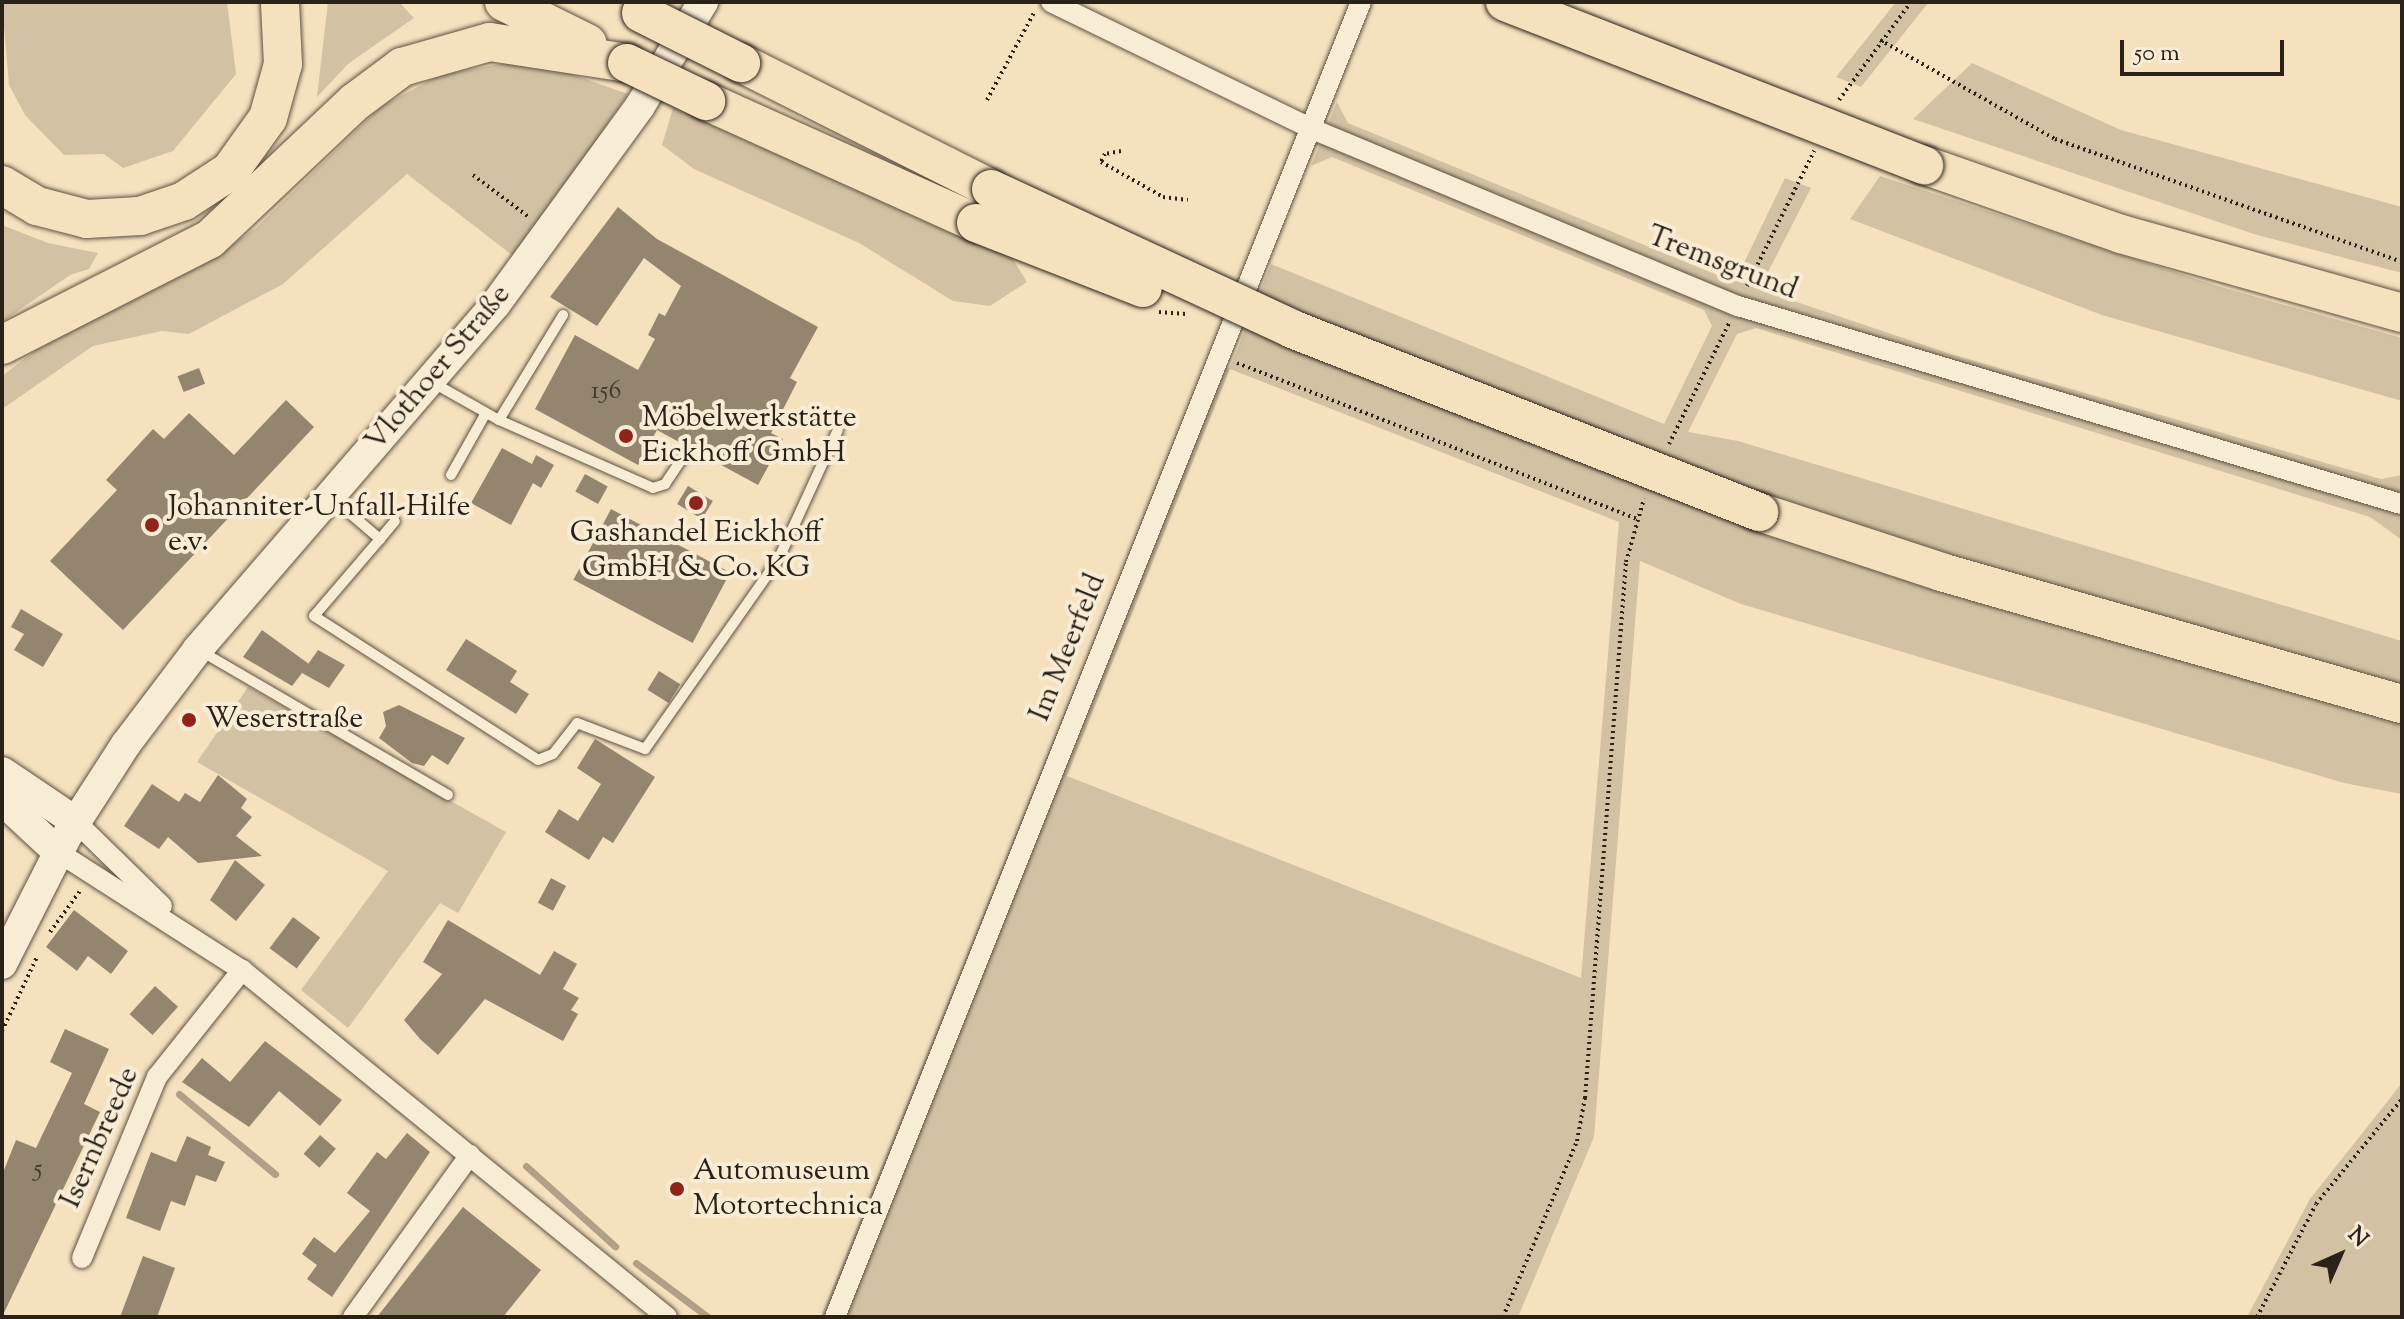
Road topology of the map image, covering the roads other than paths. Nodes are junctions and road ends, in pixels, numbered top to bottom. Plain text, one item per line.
1 (280, 2) edge
2 (504, 2) edge
3 (703, 2) edge
4 (1051, 2) edge
5 (1361, 2) edge
6 (1505, 2) edge
7 (630, 7) edge
8 (627, 63) junction
9 (1310, 128) junction
10 (2, 185) edge
11 (2402, 313) edge
12 (563, 315) dead end
13 (1292, 329) junction
14 (2, 345) edge
15 (431, 381) junction
16 (486, 413) junction
17 (499, 420) junction
18 (838, 430) dead end
19 (686, 453) dead end
20 (451, 475) dead end
21 (331, 498) junction
22 (2402, 505) edge
23 (395, 521) dead end
24 (380, 539) junction
25 (198, 649) junction
26 (2402, 704) edge
27 (2, 772) edge
28 (448, 795) dead end
29 (2, 800) edge
30 (76, 822) junction
31 (58, 852) junction
32 (182, 925) junction
33 (2, 964) edge
34 (242, 970) junction
35 (470, 1155) junction
36 (82, 1258) dead end
37 (353, 1317) edge
38 (667, 1317) edge
39 (835, 1317) edge

1 - 10 highway
2 - 8 highway
3 - 15 main road, Vlothoer Straße
4 - 9 street, Tremsgrund
5 - 9 street, Im Meerfeld
6 - 11 highway, bridge
7 - 13 highway, bridge
8 - 13 highway, bridge
8 - 14 highway
9 - 22 street, Tremsgrund
9 - 39 street, Im Meerfeld
12 - 17 lane
13 - 26 highway, bridge
15 - 16 lane
15 - 21 main road, Vlothoer Straße
16 - 17 lane
16 - 20 lane
17 - 19 lane
18 - 24 lane
21 - 24 lane
21 - 25 main road, Vlothoer Straße
23 - 24 lane
25 - 28 lane
25 - 30 main road, Vlothoer Straße
27 - 30 main road
29 - 31 main road
30 - 31 main road, Vlothoer Straße
30 - 32 street
31 - 32 street
31 - 33 main road, Vlothoer Straße
32 - 34 street
34 - 35 street
34 - 36 street, Isernbreede
35 - 37 street
35 - 38 street

